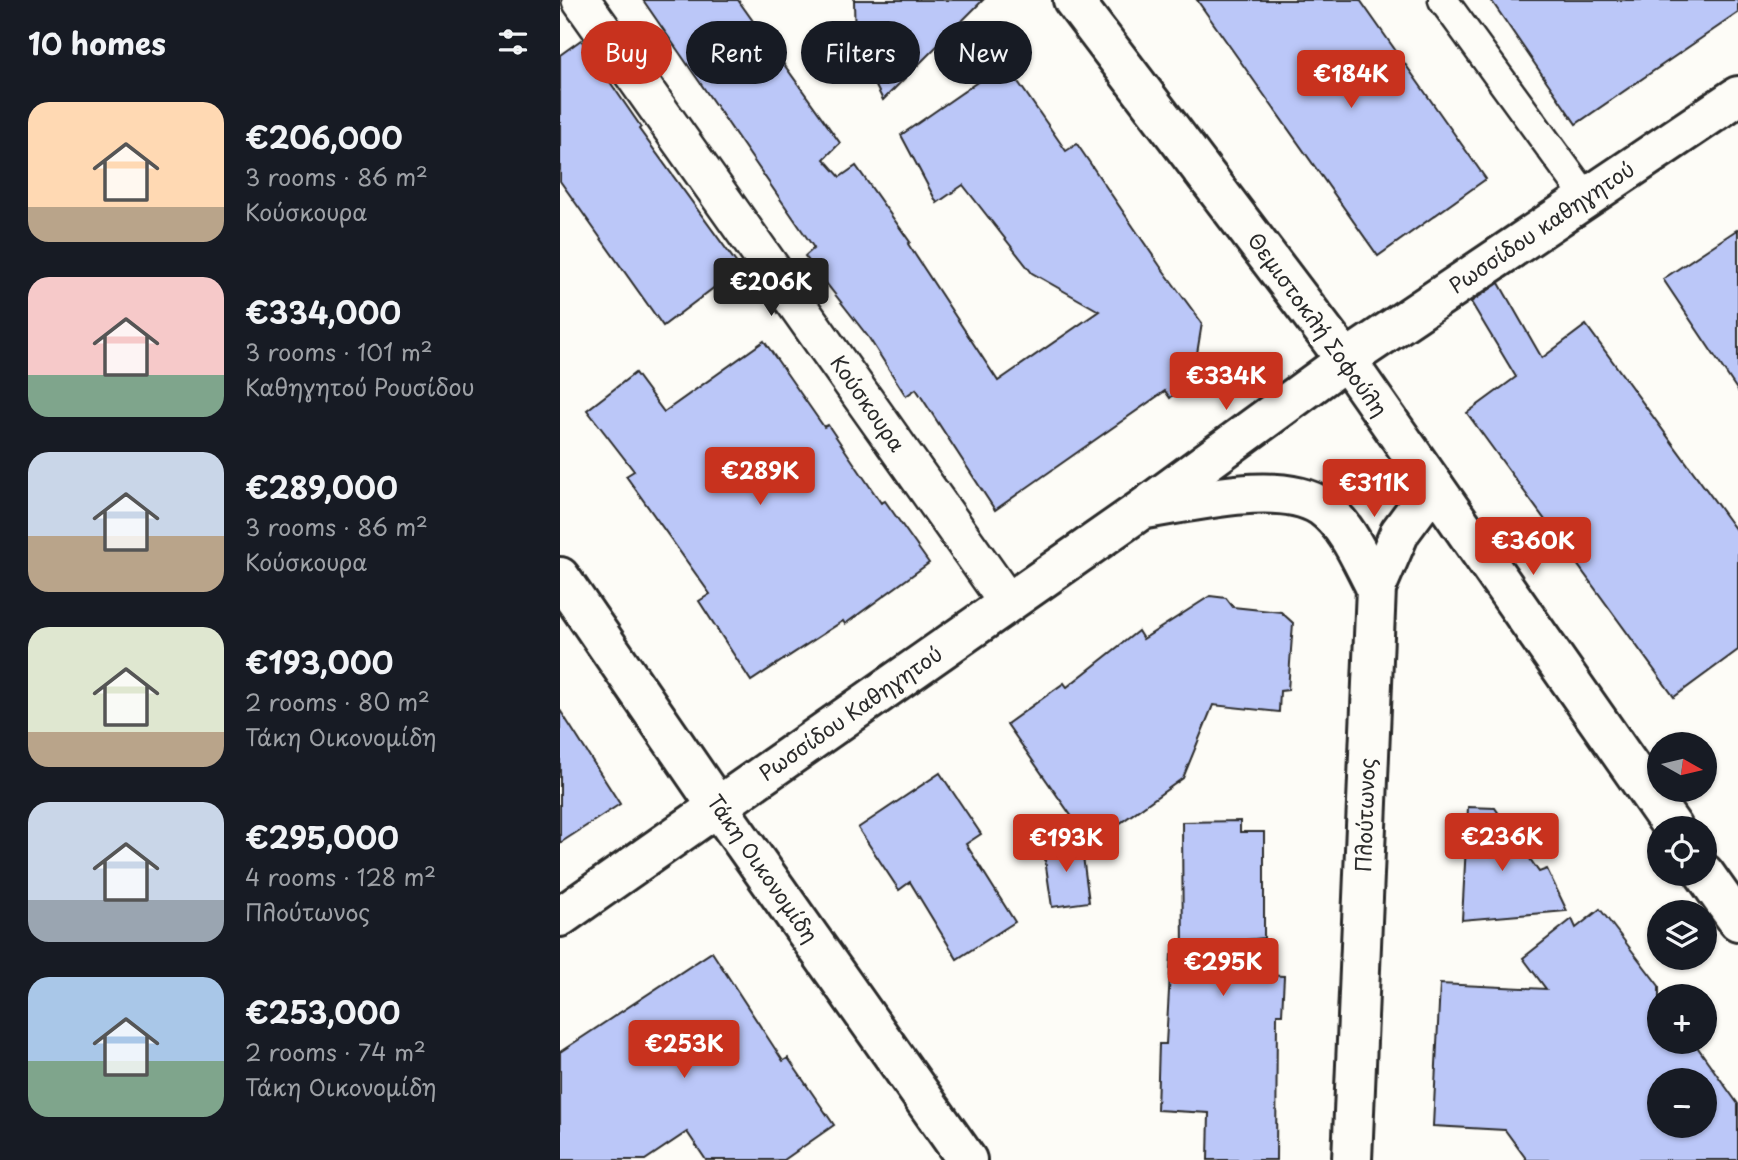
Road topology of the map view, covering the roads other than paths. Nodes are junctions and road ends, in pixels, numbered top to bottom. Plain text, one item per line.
1 (581, 0) edge
2 (1073, 0) edge
3 (1443, 0) edge
4 (1738, 96) edge
5 (1587, 198) junction
6 (1346, 359) junction
7 (1433, 486) junction
8 (1141, 510) junction
9 (560, 576) edge
10 (1376, 588) junction
11 (1008, 603) junction
12 (718, 807) junction
13 (1665, 816) edge
14 (1713, 886) edge
15 (560, 917) edge
16 (1738, 921) edge
17 (967, 1160) edge
18 (1352, 1160) edge

1 - 11 street, Κούσκουρα
2 - 6 main road, Θεμιστοκλή Σοφούλη
3 - 5 street
4 - 5 main road, Ρωσσίδου καθηγητού
5 - 6 main road, Ρωσσίδου καθηγητού
6 - 7 main road, Θεμιστοκλή Σοφούλη
6 - 8 main road, Ρωσσίδου καθηγητού
7 - 10 main road, Πλούτωνος
7 - 13 main road, Θεμιστοκλή Σοφούλη
8 - 10 main road
8 - 11 main road, Ρωσσίδου Καθηγητού
9 - 12 main road, Τάκη Οικονομίδη
10 - 18 main road, Πλούτωνος
11 - 12 main road, Ρωσσίδου Καθηγητού
12 - 15 main road, Ρωσσίδου Καθηγητού
12 - 17 main road, Τάκη Οικονομίδη
14 - 16 main road

